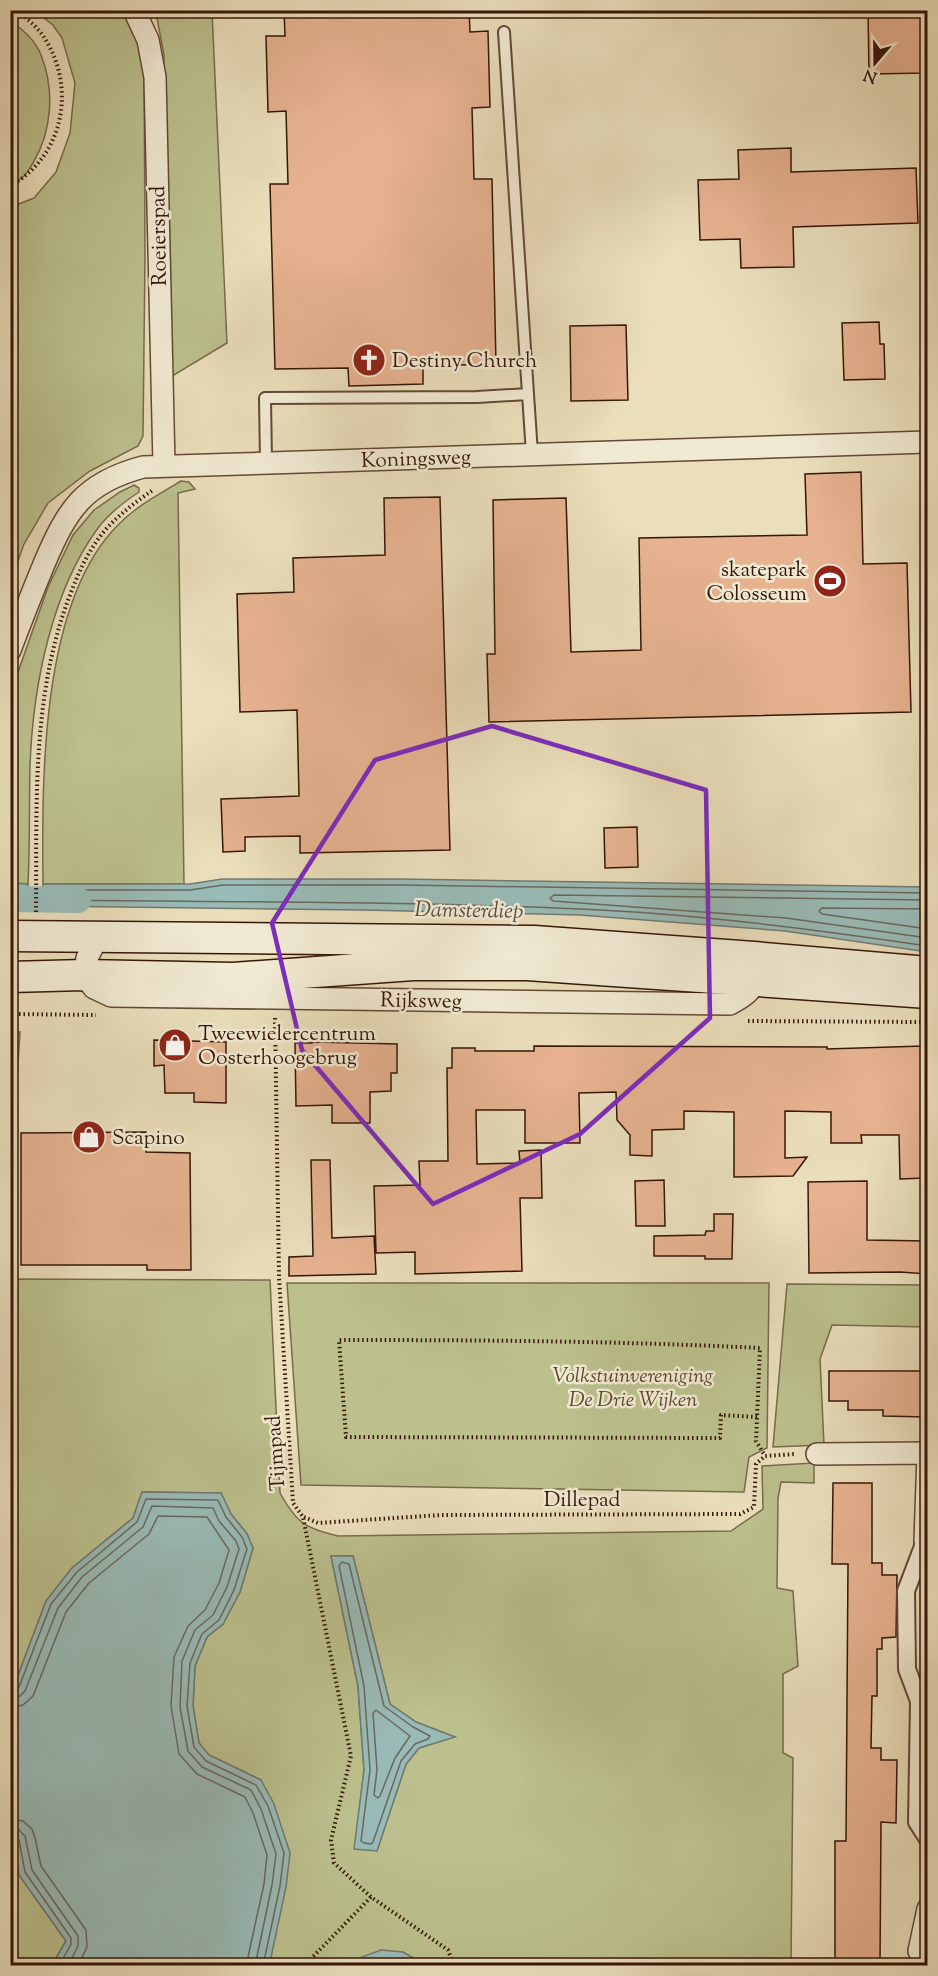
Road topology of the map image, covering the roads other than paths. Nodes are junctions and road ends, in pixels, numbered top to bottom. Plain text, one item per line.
1 (134, 10) edge
2 (504, 32) dead end
3 (528, 394) junction
4 (927, 442) edge
5 (532, 454) junction
6 (266, 462) junction
7 (164, 465) junction
8 (10, 650) edge
9 (23, 936) edge
10 (99, 937) junction
11 (754, 968) junction
12 (927, 972) edge
13 (84, 975) junction
14 (22, 976) edge
15 (927, 993) edge
16 (817, 1454) road end
17 (927, 1454) edge
18 (925, 1541) joint
19 (927, 1839) edge
20 (927, 1909) edge
21 (919, 1951) dead end

1 - 7 street, Roeierspad
2 - 3 lane
3 - 5 lane
3 - 6 lane
4 - 5 street, Koningsweg
5 - 6 street, Koningsweg
6 - 7 street, Koningsweg
7 - 8 street, Koningsweg
9 - 10 main road, Rijksweg
10 - 11 main road, Rijksweg
10 - 13 street
11 - 12 main road, Rijksweg
11 - 13 main road, Rijksweg
11 - 15 main road, Rijksweg
13 - 14 main road, Rijksweg
16 - 17 street
17 - 18 street
18 - 19 street
20 - 21 street

